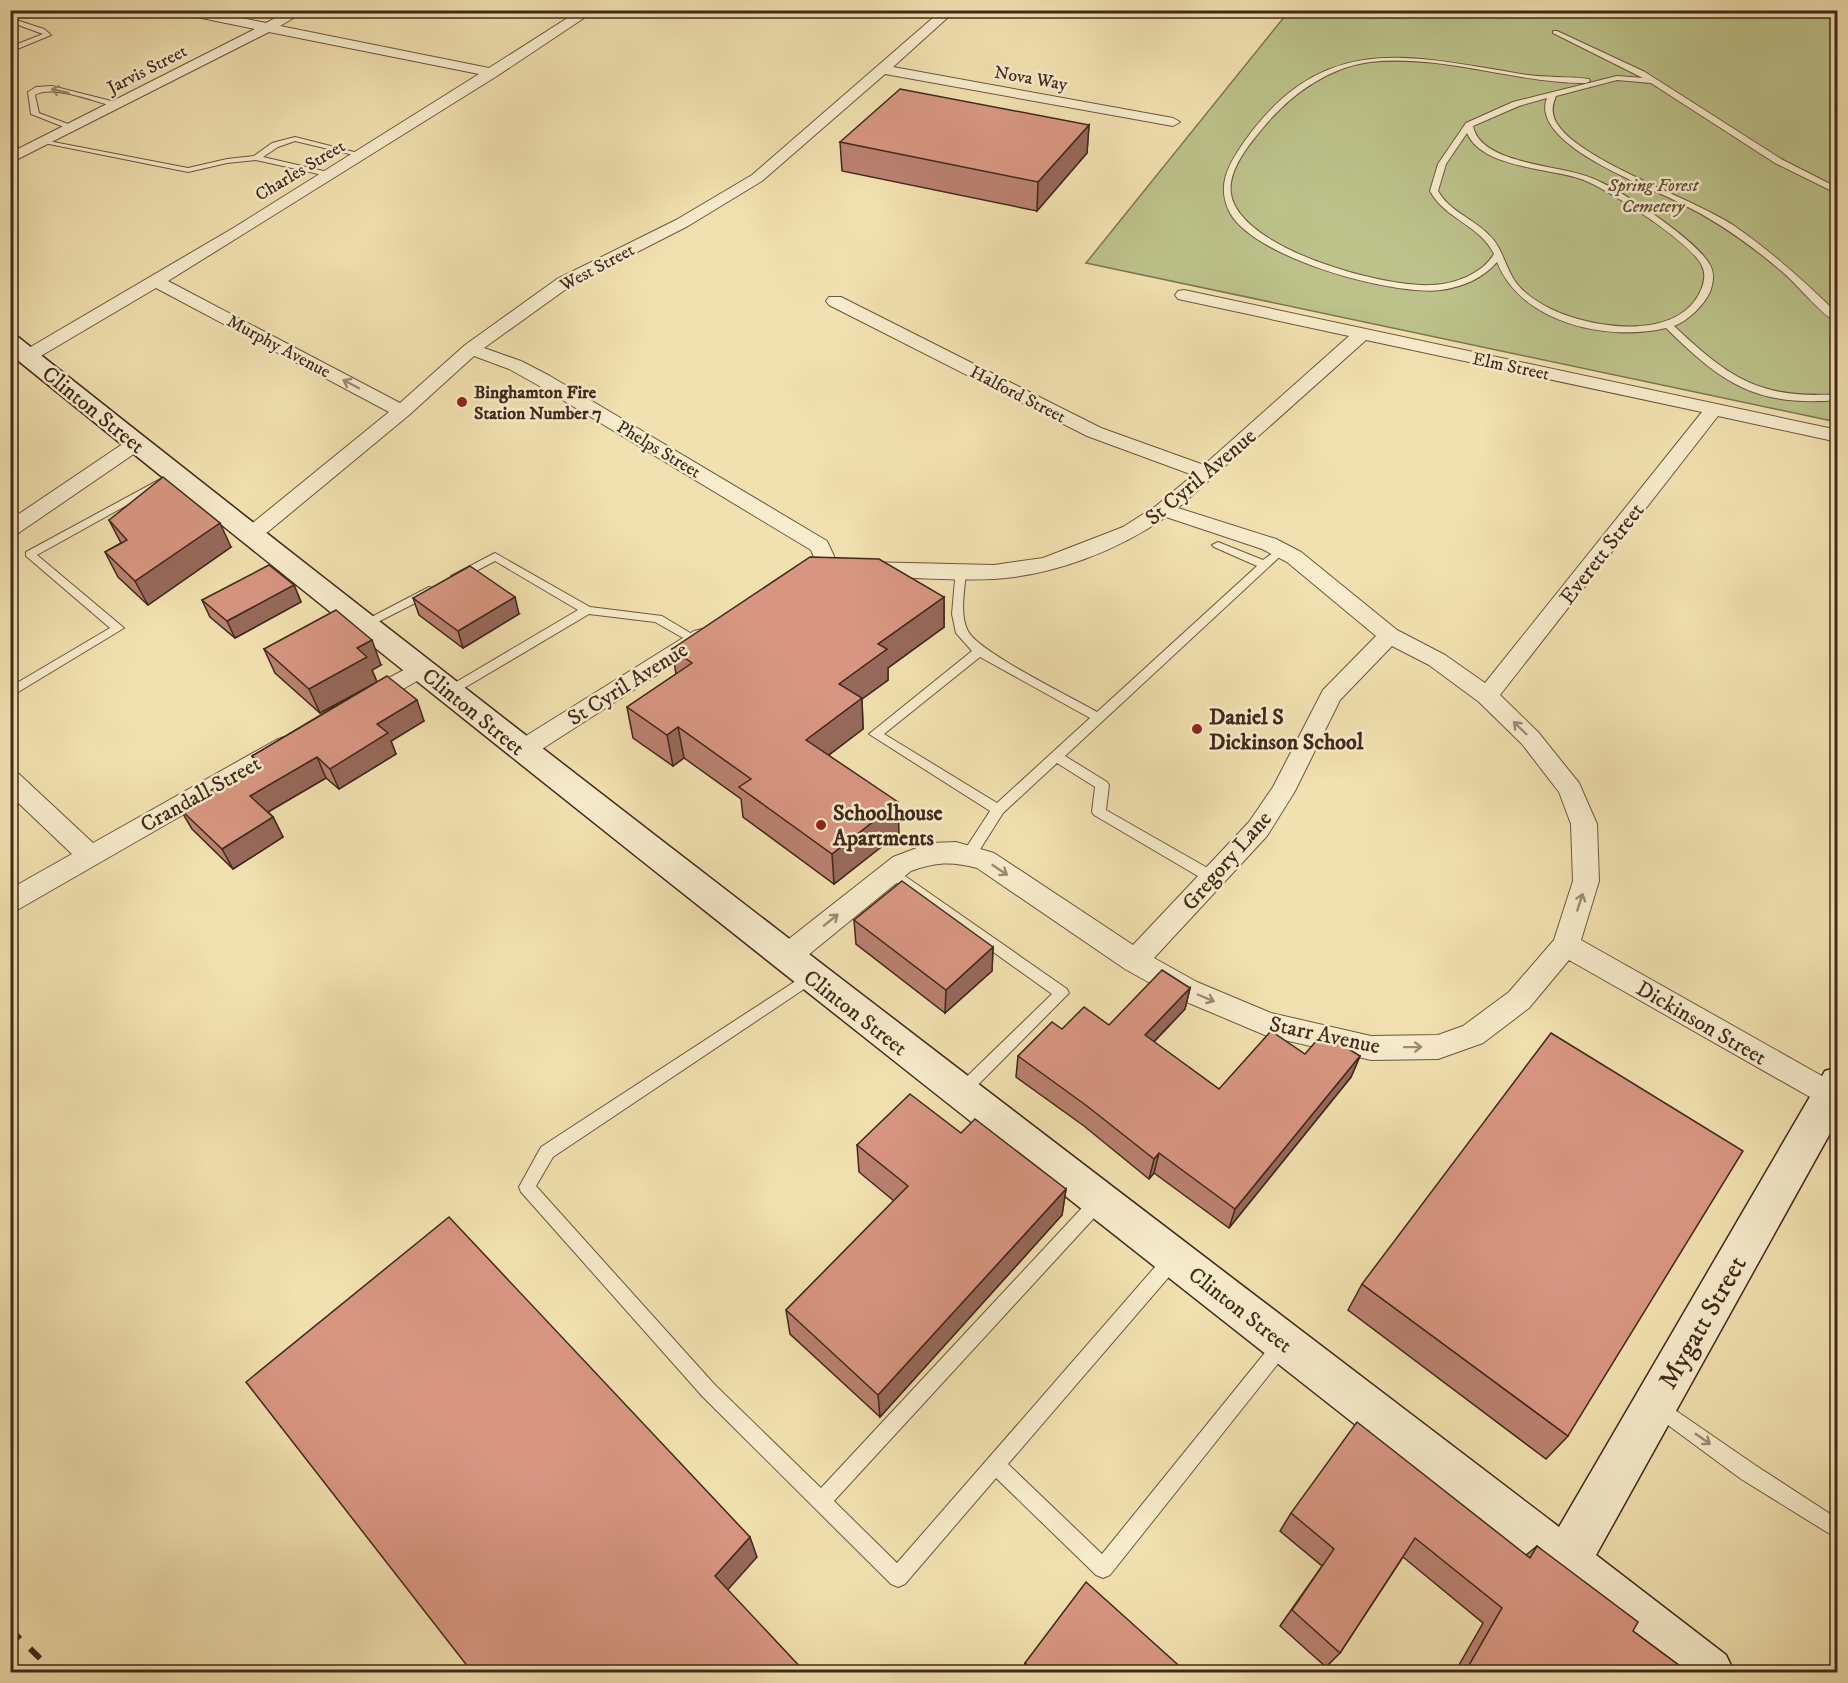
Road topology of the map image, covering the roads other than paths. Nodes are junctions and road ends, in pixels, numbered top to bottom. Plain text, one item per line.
1 (182, 10) edge
2 (301, 10) edge
3 (590, 10) edge
4 (950, 10) edge
5 (10, 20) edge
6 (266, 28) junction
7 (1555, 32) dead end
8 (10, 51) edge
9 (1623, 64) junction
10 (883, 69) junction
11 (492, 73) junction
12 (1613, 79) junction
13 (1654, 81) junction
14 (1552, 96) junction
15 (116, 105) junction
16 (1173, 122) dead end
17 (1468, 125) junction
18 (72, 127) junction
19 (43, 142) junction
20 (362, 155) junction
21 (256, 158) junction
22 (10, 159) edge
23 (329, 175) junction
24 (1838, 192) edge
25 (1499, 255) junction
26 (155, 281) junction
27 (1184, 295) dead end
28 (836, 301) dead end
29 (1838, 320) edge
30 (1668, 325) junction
31 (1361, 335) junction
32 (19, 349) edge
33 (471, 349) junction
34 (1838, 397) edge
35 (1714, 409) junction
36 (402, 411) junction
37 (1838, 436) edge
38 (136, 443) junction
39 (1207, 473) junction
40 (175, 474) junction
41 (1163, 510) junction
42 (10, 530) edge
43 (251, 535) junction
44 (1218, 545) dead end
45 (1273, 557) junction
46 (888, 570) junction
47 (820, 571) joint
48 (960, 571) junction
49 (908, 582) edge
50 (587, 610) junction
51 (723, 623) edge
52 (364, 624) junction
53 (1389, 635) junction
54 (696, 640) junction
55 (979, 651) junction
56 (421, 669) junction
57 (450, 692) junction
58 (10, 693) edge
59 (1487, 696) junction
60 (349, 710) edge
61 (1099, 718) junction
62 (307, 733) edge
63 (522, 750) junction
64 (1056, 757) junction
65 (10, 780) edge
66 (998, 810) junction
67 (89, 855) junction
68 (969, 855) junction
69 (892, 872) junction
70 (1213, 878) junction
71 (10, 902) edge
72 (1566, 945) junction
73 (1135, 961) junction
74 (798, 967) junction
75 (960, 1093) junction
76 (1835, 1093) edge
77 (1100, 1200) junction
78 (1174, 1258) junction
79 (1284, 1343) junction
80 (1655, 1406) junction
81 (995, 1465) junction
82 (821, 1502) junction
83 (1838, 1530) edge
84 (1566, 1561) junction
85 (1709, 1672) edge

1 - 6 street
2 - 6 street, Jarvis Street
3 - 11 street, Charles Street
4 - 10 street, West Street
5 - 8 lane
6 - 11 street
6 - 15 street, Jarvis Street
7 - 9 lane
9 - 12 lane
9 - 13 lane
10 - 16 street, Nova Way
10 - 33 street, West Street
11 - 20 street, Charles Street
12 - 13 lane
12 - 14 lane
12 - 25 lane
13 - 24 lane
14 - 17 lane
14 - 29 lane
15 - 18 street, Jarvis Street
15 -> 18 lane
17 - 25 lane
17 - 30 lane
18 - 19 street, Jarvis Street
19 - 21 lane
19 - 22 street, Jarvis Street
20 - 21 lane
20 - 23 street, Charles Street
21 - 23 lane
23 - 26 street, Charles Street
25 - 30 lane
26 - 32 street, Charles Street
36 -> 26 street, Murphy Avenue
27 - 31 street, Elm Street
28 - 39 street, Halford Street
30 - 34 lane
31 - 35 street, Elm Street
31 - 39 street, St Cyril Avenue
32 - 38 street, Clinton Street
33 - 36 street, West Street
33 - 47 street, Phelps Street
35 - 37 street, Elm Street
35 - 59 street, Everett Street
36 - 43 street, West Street
38 - 40 street, Clinton Street
38 - 42 street
39 - 41 street, St Cyril Avenue
40 - 43 street, Clinton Street
40 - 58 lane
41 - 45 street, Starr Avenue
41 - 48 street, St Cyril Avenue
43 - 52 street, Clinton Street
44 - 45 lane
45 - 53 street, Starr Avenue
45 - 61 lane
46 - 47 street, St Cyril Avenue
46 - 48 street, St Cyril Avenue
46 - 49 lane
48 - 55 lane
50 - 52 lane
50 - 54 lane
50 - 57 lane
51 - 54 street, St Cyril Avenue
52 - 56 street, Clinton Street
53 - 59 street, Starr Avenue
53 - 70 street, Gregory Lane
54 - 63 street, St Cyril Avenue
55 - 61 lane
55 - 66 lane
56 - 57 street, Clinton Street
56 - 60 street
57 - 63 street, Clinton Street
72 -> 59 street, Starr Avenue
61 - 64 lane
62 - 67 street, Crandall Street
63 - 74 street, Clinton Street
64 - 66 lane
64 - 70 lane
65 - 67 street
66 - 68 lane
67 - 71 street, Crandall Street
68 - 69 street, Starr Avenue
68 -> 73 street, Starr Avenue
74 -> 69 street, Starr Avenue
69 - 75 lane
70 - 73 street, Gregory Lane
73 -> 72 street, Starr Avenue
72 - 76 street, Dickinson Street
74 - 75 street, Clinton Street
74 - 82 lane
75 - 77 street, Clinton Street
76 - 80 street, Mygatt Street
77 - 78 street, Clinton Street
77 - 82 lane
78 - 79 street, Clinton Street
78 - 81 lane
79 - 81 lane
79 - 84 street, Clinton Street
80 -> 83 lane
80 - 84 street, Mygatt Street
81 - 82 lane
84 - 85 street, Clinton Street

